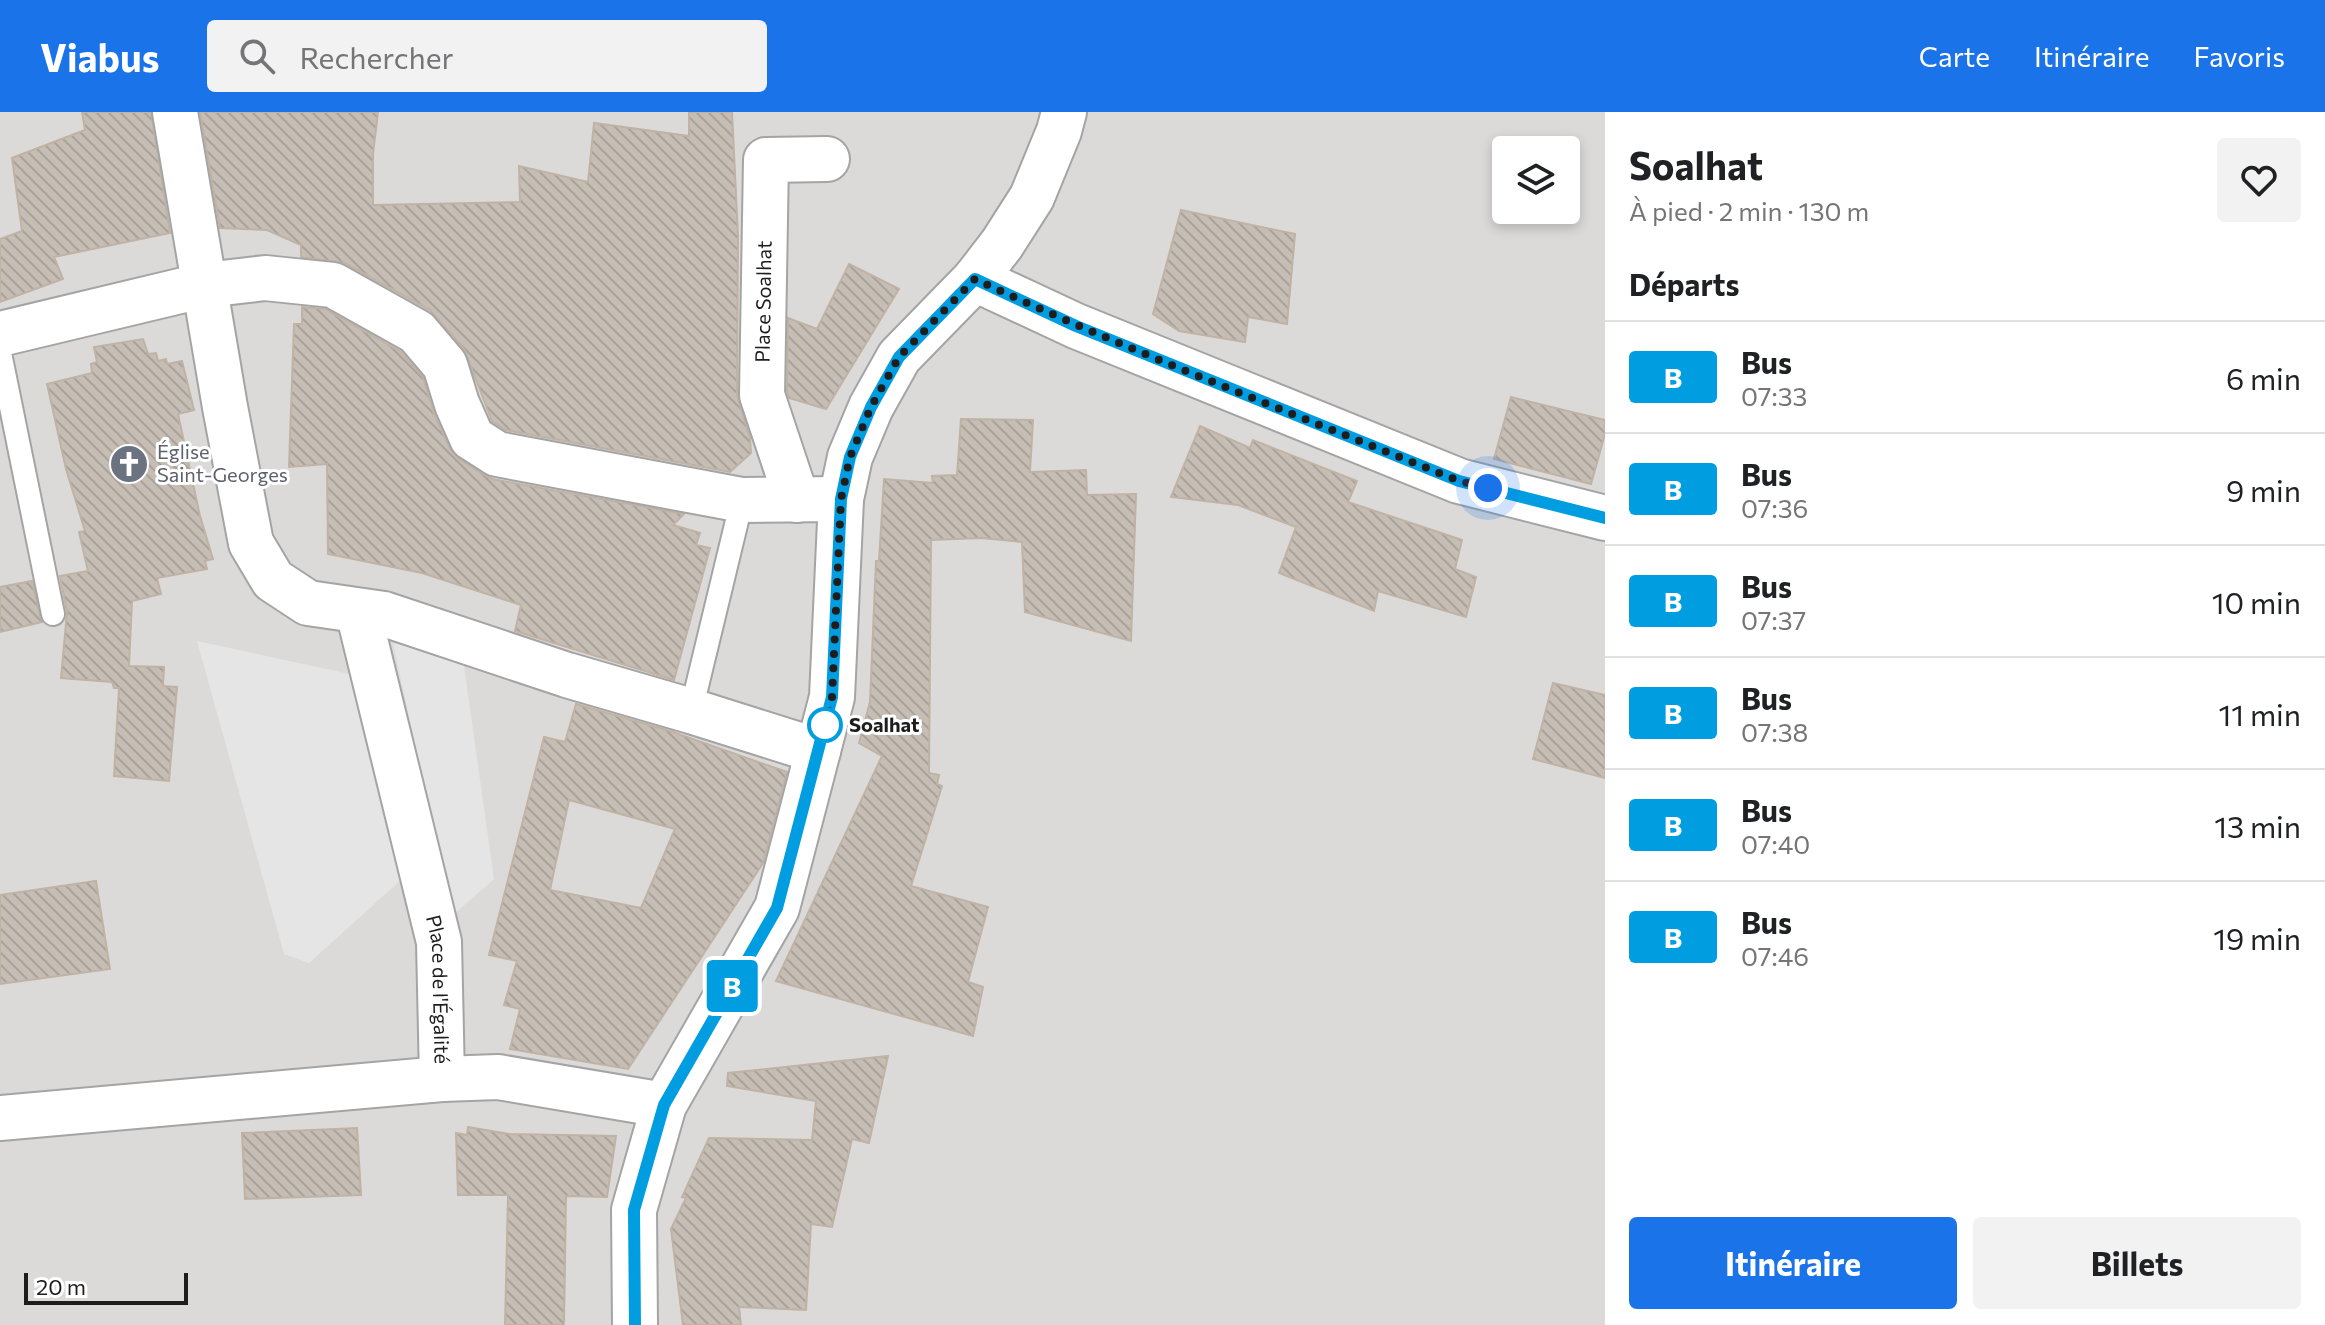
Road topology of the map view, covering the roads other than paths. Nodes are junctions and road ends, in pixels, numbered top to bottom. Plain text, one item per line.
1 (175, 112) edge
2 (1064, 112) edge
3 (827, 159) dead end
4 (975, 279) junction
5 (205, 285) junction
6 (0, 334) edge
7 (0, 353) edge
8 (841, 499) junction
9 (742, 500) junction
10 (797, 500) junction
11 (1605, 518) edge
12 (358, 611) junction
13 (53, 614) dead end
14 (691, 711) junction
15 (818, 751) junction
16 (442, 1079) junction
17 (664, 1105) junction
18 (0, 1118) edge
19 (635, 1325) edge

1 - 5 street
2 - 4 street
3 - 10 street, Place Soalhat
4 - 8 street
4 - 11 street
5 - 6 street
5 - 9 street
5 - 12 street
7 - 13 lane
8 - 10 street
8 - 15 street
9 - 10 street
9 - 14 lane
12 - 14 street
12 - 16 street, Place de l'Égalité
14 - 15 street
15 - 17 street
16 - 17 street
16 - 18 street, Place de l'Égalité
17 - 19 street

